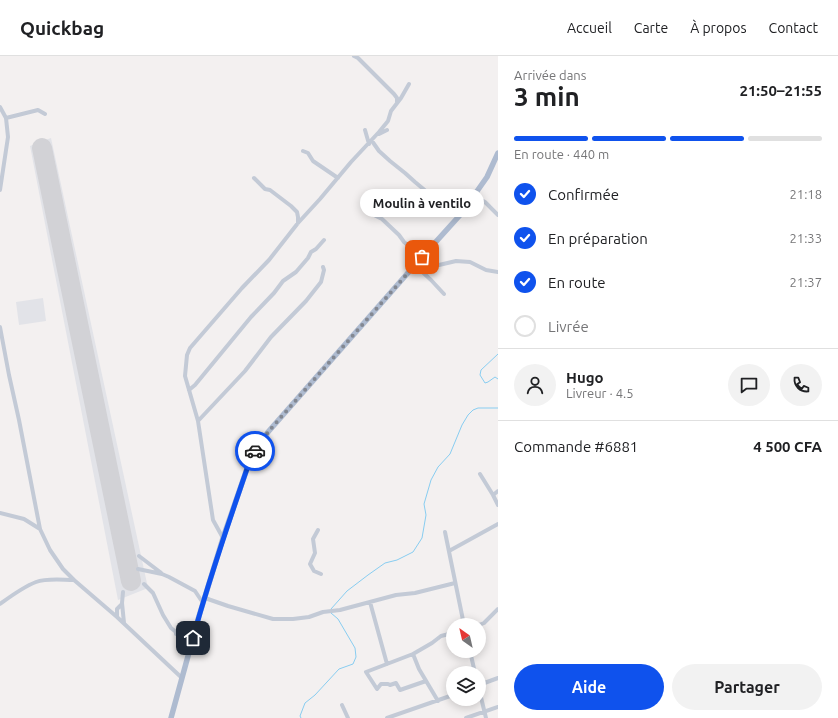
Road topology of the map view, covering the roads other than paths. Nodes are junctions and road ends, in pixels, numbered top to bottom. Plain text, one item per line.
1 (354, 56) edge
2 (409, 84) dead end
3 (396, 105) junction
4 (0, 107) edge
5 (45, 114) dead end
6 (6, 118) junction
7 (365, 130) dead end
8 (387, 130) dead end
9 (378, 134) junction
10 (372, 142) junction
11 (303, 151) dead end
12 (498, 153) edge
13 (254, 178) dead end
14 (338, 178) junction
15 (0, 190) edge
16 (474, 196) junction
17 (370, 211) dead end
18 (461, 214) junction
19 (498, 215) edge
20 (298, 223) junction
21 (324, 240) dead end
22 (422, 257) junction
23 (416, 266) junction
24 (323, 267) dead end
25 (498, 272) edge
26 (444, 294) dead end
27 (0, 327) edge
28 (1, 333) edge
29 (189, 390) junction
30 (198, 421) junction
31 (480, 474) dead end
32 (498, 491) edge
33 (493, 495) junction
34 (498, 505) edge
35 (0, 513) edge
36 (498, 524) edge
37 (40, 529) junction
38 (318, 530) dead end
39 (445, 532) dead end
40 (223, 538) junction
41 (449, 551) junction
42 (138, 556) dead end
43 (138, 569) dead end
44 (162, 574) junction
45 (321, 574) dead end
46 (74, 580) junction
47 (455, 583) junction
48 (144, 584) dead end
49 (123, 592) dead end
50 (204, 599) junction
51 (370, 602) junction
52 (122, 603) junction
53 (0, 604) edge
54 (498, 609) edge
55 (117, 617) junction
56 (462, 618) edge
57 (486, 621) edge
58 (124, 624) junction
59 (446, 635) edge
60 (193, 638) junction
61 (413, 654) junction
62 (388, 664) junction
63 (182, 678) junction
64 (498, 678) edge
65 (426, 681) junction
66 (486, 682) edge
67 (446, 698) edge
68 (438, 701) junction
69 (342, 705) dead end
70 (483, 706) edge
71 (498, 707) edge
72 (484, 712) junction
73 (171, 717) edge
74 (348, 718) edge
75 (387, 718) edge
76 (466, 718) edge
77 (486, 718) edge

1 - 3 street
2 - 3 street
3 - 9 street
4 - 6 street
5 - 6 street
6 - 15 street
7 - 10 street
8 - 9 street
9 - 10 street
10 - 14 street
10 - 18 street
11 - 14 street
12 - 16 main road
13 - 20 street
14 - 20 street
16 - 18 main road
16 - 19 street
17 - 22 street
18 - 22 main road
20 - 29 street
21 - 29 street
22 - 23 main road
23 - 25 street
23 - 26 street
23 - 40 main road
24 - 30 street
27 - 28 street
28 - 37 street
29 - 30 street
30 - 40 street
31 - 33 street
32 - 33 street
33 - 34 street
35 - 37 street
36 - 41 street
37 - 46 street
38 - 45 street
39 - 41 street
40 - 50 main road
41 - 47 street
42 - 44 street
43 - 44 street
44 - 50 street
46 - 53 street
46 - 55 street
47 - 51 street
47 - 56 street
48 - 60 street
49 - 52 street
50 - 51 street
50 - 60 main road
51 - 62 street
52 - 55 street
52 - 58 street
54 - 57 street
55 - 58 street
58 - 63 street
59 - 61 street
60 - 63 main road
61 - 62 street
61 - 65 street
62 - 65 street
63 - 73 main road
64 - 66 street
65 - 68 street
67 - 68 street
68 - 75 street
69 - 74 street
70 - 72 street
71 - 72 street
72 - 76 street
72 - 77 street

